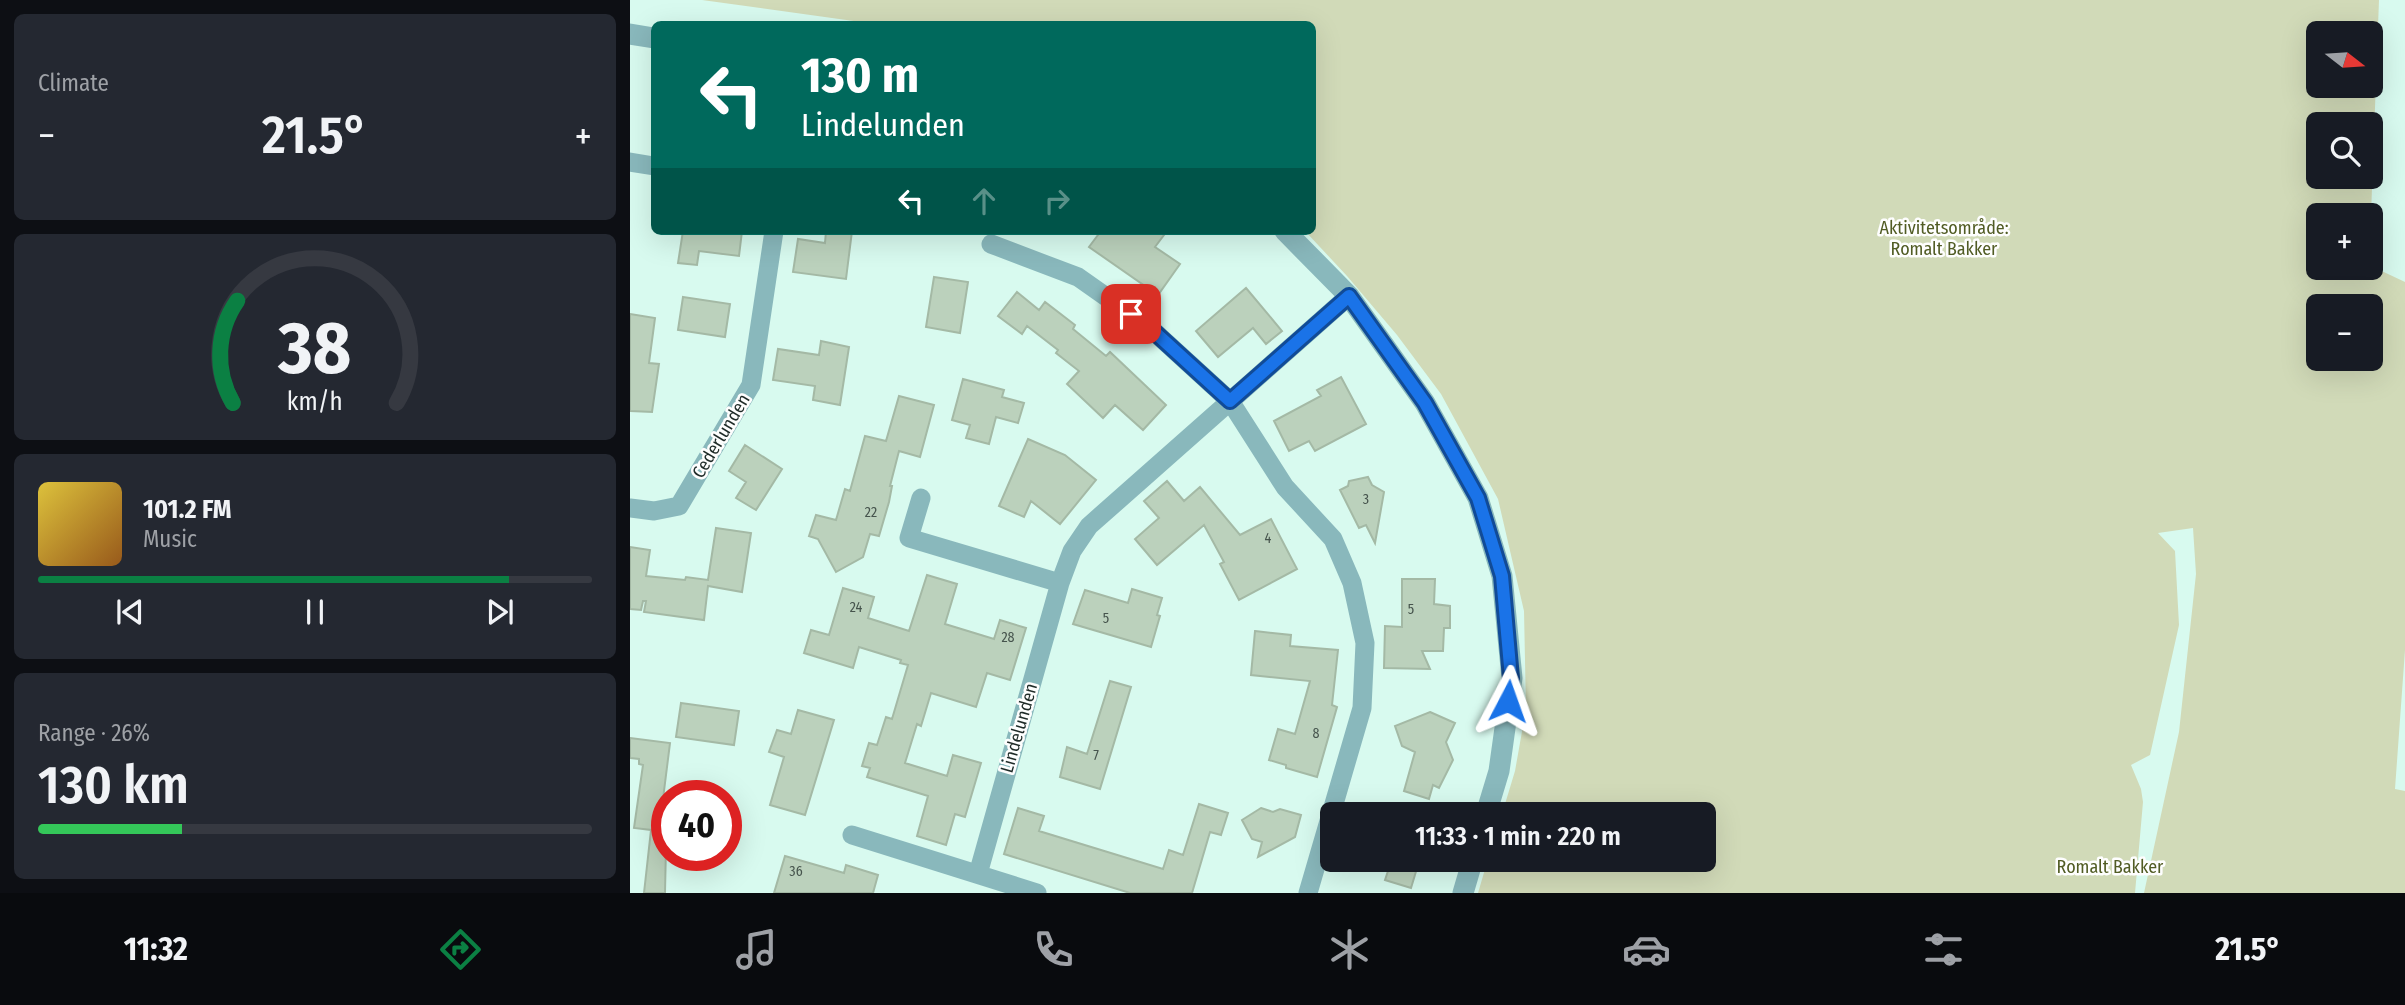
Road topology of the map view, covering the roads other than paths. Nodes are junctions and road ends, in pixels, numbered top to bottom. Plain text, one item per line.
1 (630, 34) edge
2 (651, 38) edge
3 (630, 162) edge
4 (651, 166) edge
5 (773, 235) edge
6 (1289, 235) edge
7 (991, 244) dead end
8 (1349, 296) junction
9 (1230, 401) junction
10 (921, 498) dead end
11 (630, 508) edge
12 (1060, 583) junction
13 (1490, 802) edge
14 (852, 835) dead end
15 (1469, 872) edge
16 (978, 874) junction
17 (1037, 893) edge
18 (1308, 893) edge
19 (1463, 893) edge

1 - 2 street
3 - 4 street
5 - 11 street, Cederlunden
6 - 8 street
7 - 9 street
8 - 9 street, Lindelunden
8 - 13 street
9 - 12 street, Lindelunden
9 - 18 street
10 - 12 street
12 - 16 street, Lindelunden
14 - 16 street
15 - 19 street
16 - 17 street

